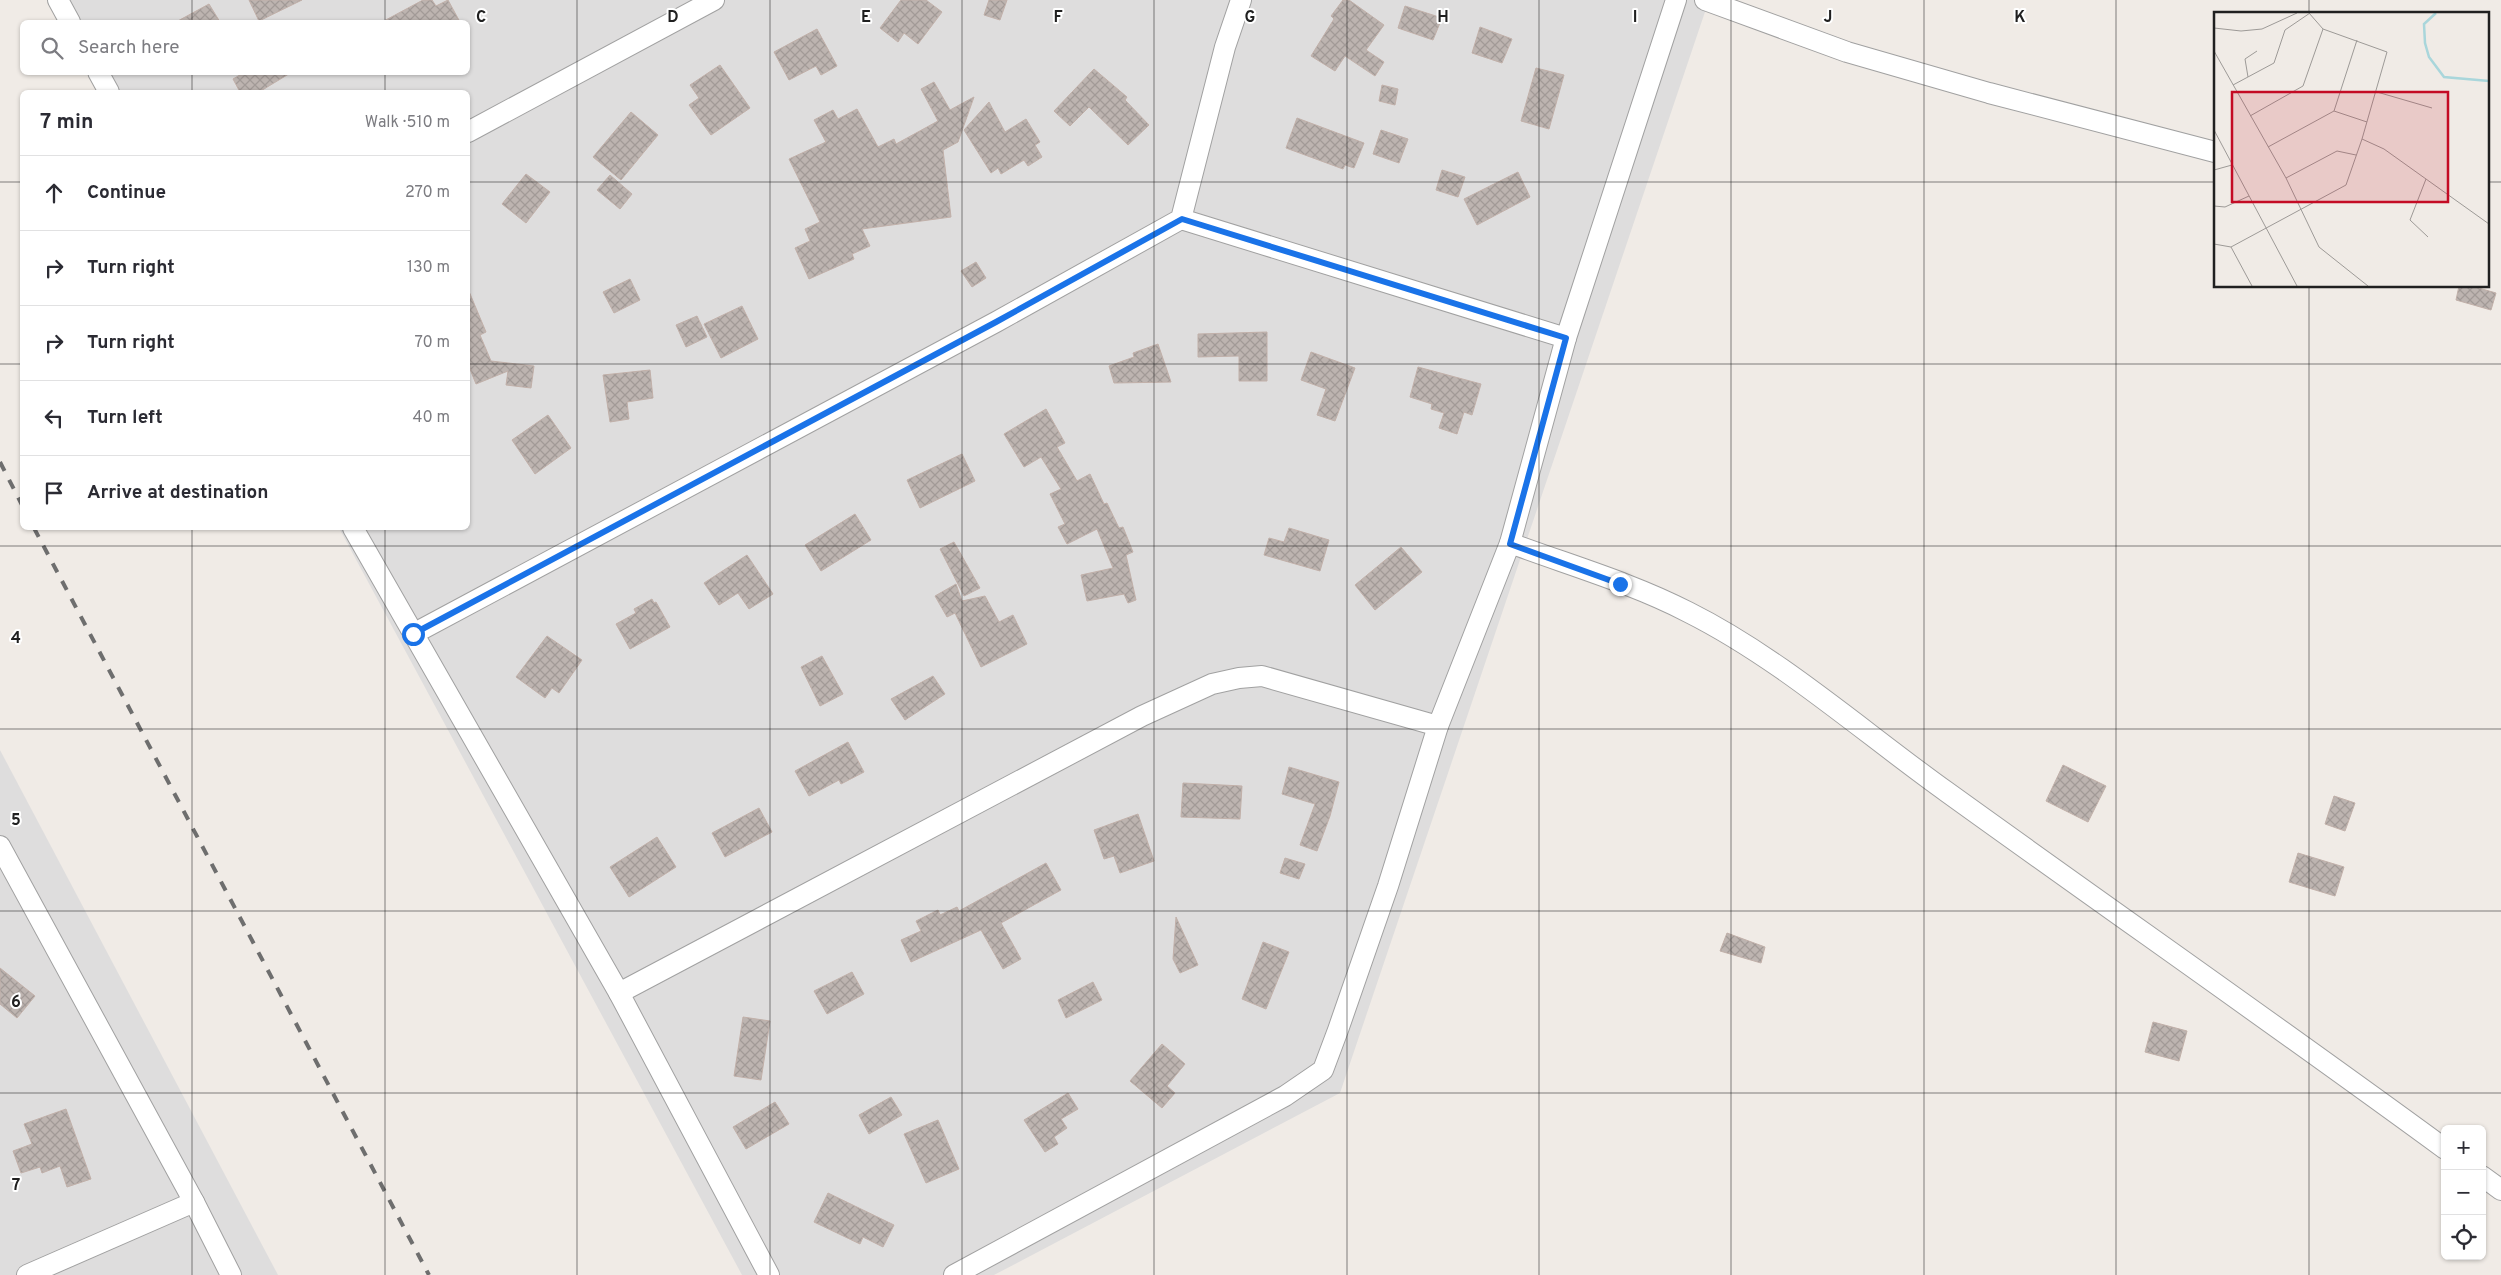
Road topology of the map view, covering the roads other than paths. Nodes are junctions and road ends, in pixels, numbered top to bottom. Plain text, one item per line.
1 (58, 0) edge
2 (714, 0) edge
3 (1241, 0) edge
4 (1676, 0) edge
5 (1706, 0) edge
6 (69, 20) edge
7 (100, 75) edge
8 (108, 90) edge
9 (470, 131) edge
10 (2214, 152) edge
11 (1182, 219) junction
12 (1566, 338) junction
13 (354, 530) edge
14 (1510, 544) junction
15 (413, 634) junction
16 (1438, 726) junction
17 (0, 846) edge
18 (619, 993) junction
19 (2441, 1145) edge
20 (2486, 1179) edge
21 (2501, 1190) edge
22 (194, 1202) junction
23 (27, 1275) edge
24 (231, 1275) edge
25 (769, 1275) edge
26 (954, 1275) edge

1 - 6 street
2 - 9 street
3 - 11 street
4 - 12 street
5 - 10 street
7 - 8 street
11 - 12 street
11 - 15 street
12 - 14 street
13 - 15 street
14 - 16 street
14 - 19 street
15 - 18 street
16 - 18 street
16 - 26 street
17 - 22 street
18 - 25 street
20 - 21 street
22 - 23 street
22 - 24 street

